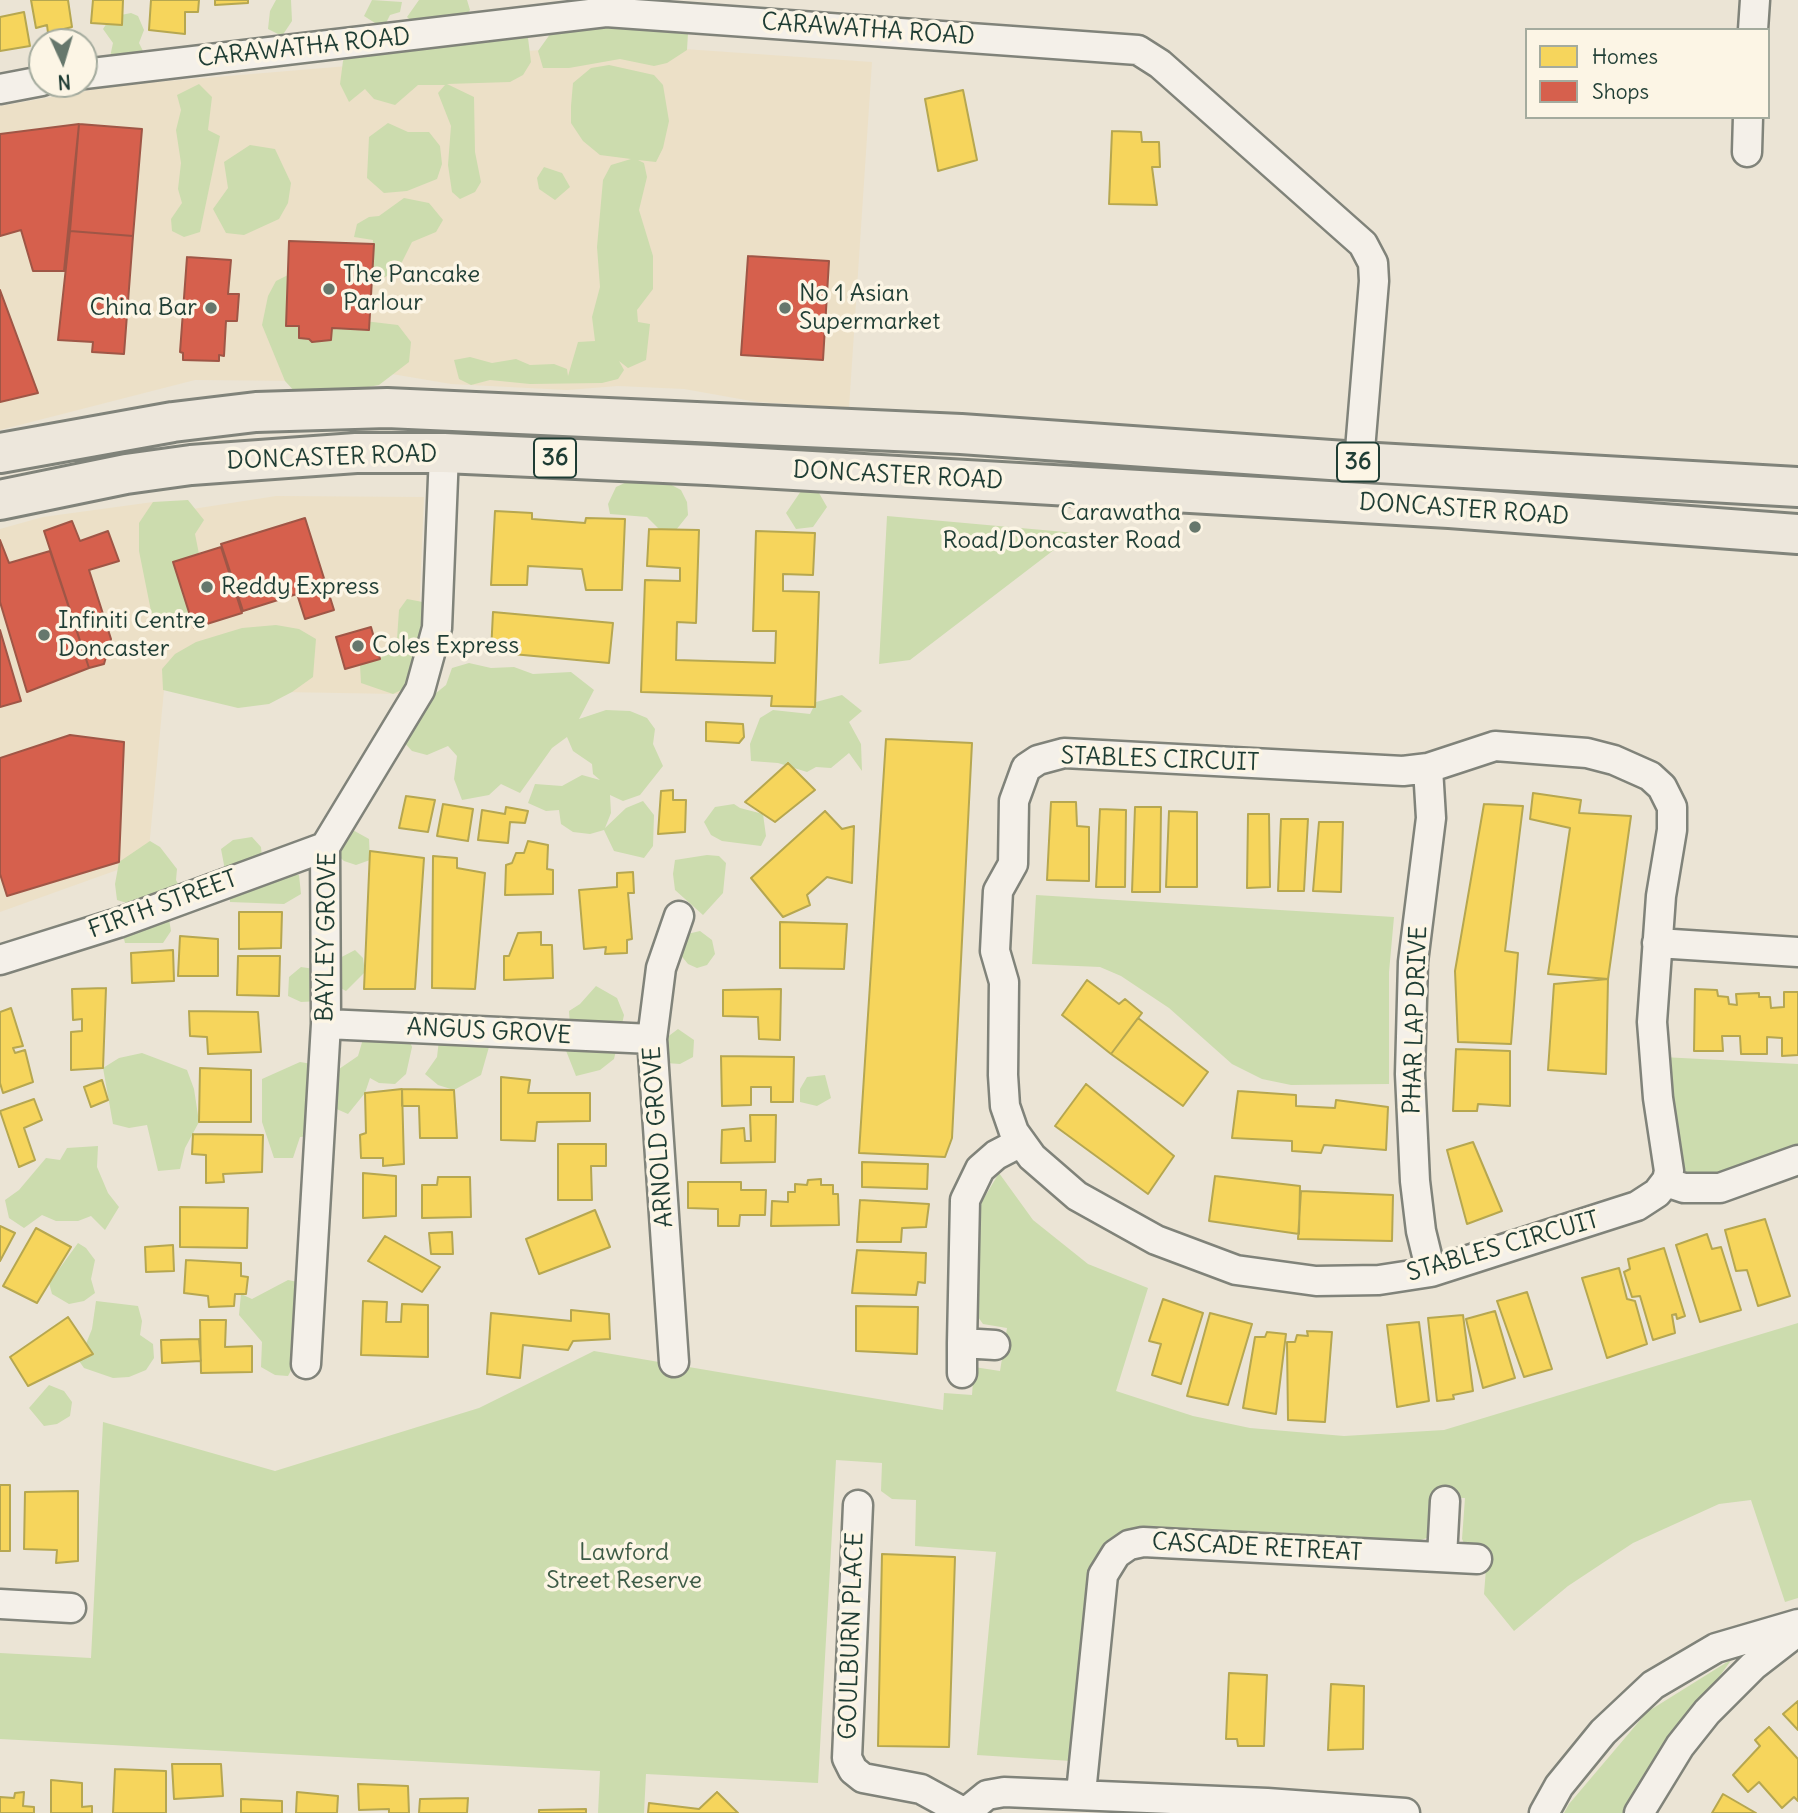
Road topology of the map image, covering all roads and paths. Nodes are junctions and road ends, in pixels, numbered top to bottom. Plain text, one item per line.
1 (1755, 0) edge
2 (605, 6) edge
3 (1753, 28) edge
4 (98, 72) edge
5 (28, 84) edge
6 (0, 89) edge
7 (1748, 119) edge
8 (1747, 152) dead end
9 (0, 453) edge
10 (444, 453) junction
11 (1359, 462) junction
12 (1798, 487) edge
13 (0, 499) edge
14 (1355, 503) junction
15 (1798, 534) edge
16 (1428, 768) junction
17 (325, 847) junction
18 (679, 916) dead end
19 (1657, 943) junction
20 (1798, 952) edge
21 (0, 960) edge
22 (326, 1024) junction
23 (652, 1039) junction
24 (1021, 1142) junction
25 (1798, 1160) edge
26 (1666, 1182) junction
27 (1431, 1272) junction
28 (962, 1343) junction
29 (995, 1345) dead end
30 (674, 1362) dead end
31 (306, 1364) dead end
32 (962, 1373) dead end
33 (1445, 1501) dead end
34 (858, 1505) dead end
35 (1442, 1557) junction
36 (1478, 1559) dead end
37 (0, 1604) edge
38 (71, 1608) dead end
39 (1798, 1624) edge
40 (1798, 1631) edge
41 (1080, 1793) junction
42 (1266, 1808) edge
43 (965, 1813) edge
44 (1405, 1813) edge
45 (1544, 1813) edge
46 (1639, 1813) edge

1 - 3 street
2 - 4 street, CARAWATHA ROAD
2 - 11 street, CARAWATHA ROAD
5 - 6 street
7 - 8 street
9 - 11 main road, DONCASTER ROAD / 36
10 - 13 main road, DONCASTER ROAD / 36
10 - 14 main road, DONCASTER ROAD / 36
10 - 17 street, BAYLEY GROVE
11 - 12 main road, DONCASTER ROAD / 36
11 - 14 main road
14 - 15 main road, DONCASTER ROAD / 36
16 - 19 street, STABLES CIRCUIT
16 - 24 street, STABLES CIRCUIT
16 - 27 street, PHAR LAP DRIVE
17 - 21 street, FIRTH STREET
17 - 22 street, BAYLEY GROVE
18 - 23 street, ARNOLD GROVE
19 - 20 street
19 - 26 street, STABLES CIRCUIT
22 - 23 street, ANGUS GROVE
22 - 31 street, BAYLEY GROVE
23 - 30 street, ARNOLD GROVE
24 - 27 street, STABLES CIRCUIT
24 - 28 street
25 - 26 street
26 - 27 street, STABLES CIRCUIT
28 - 29 street
28 - 32 street
33 - 35 street
34 - 43 street, GOULBURN PLACE
35 - 36 street, CASCADE RETREAT
35 - 41 street, CASCADE RETREAT
37 - 38 street
39 - 45 street
40 - 46 street
41 - 42 street
41 - 43 street
42 - 44 street

